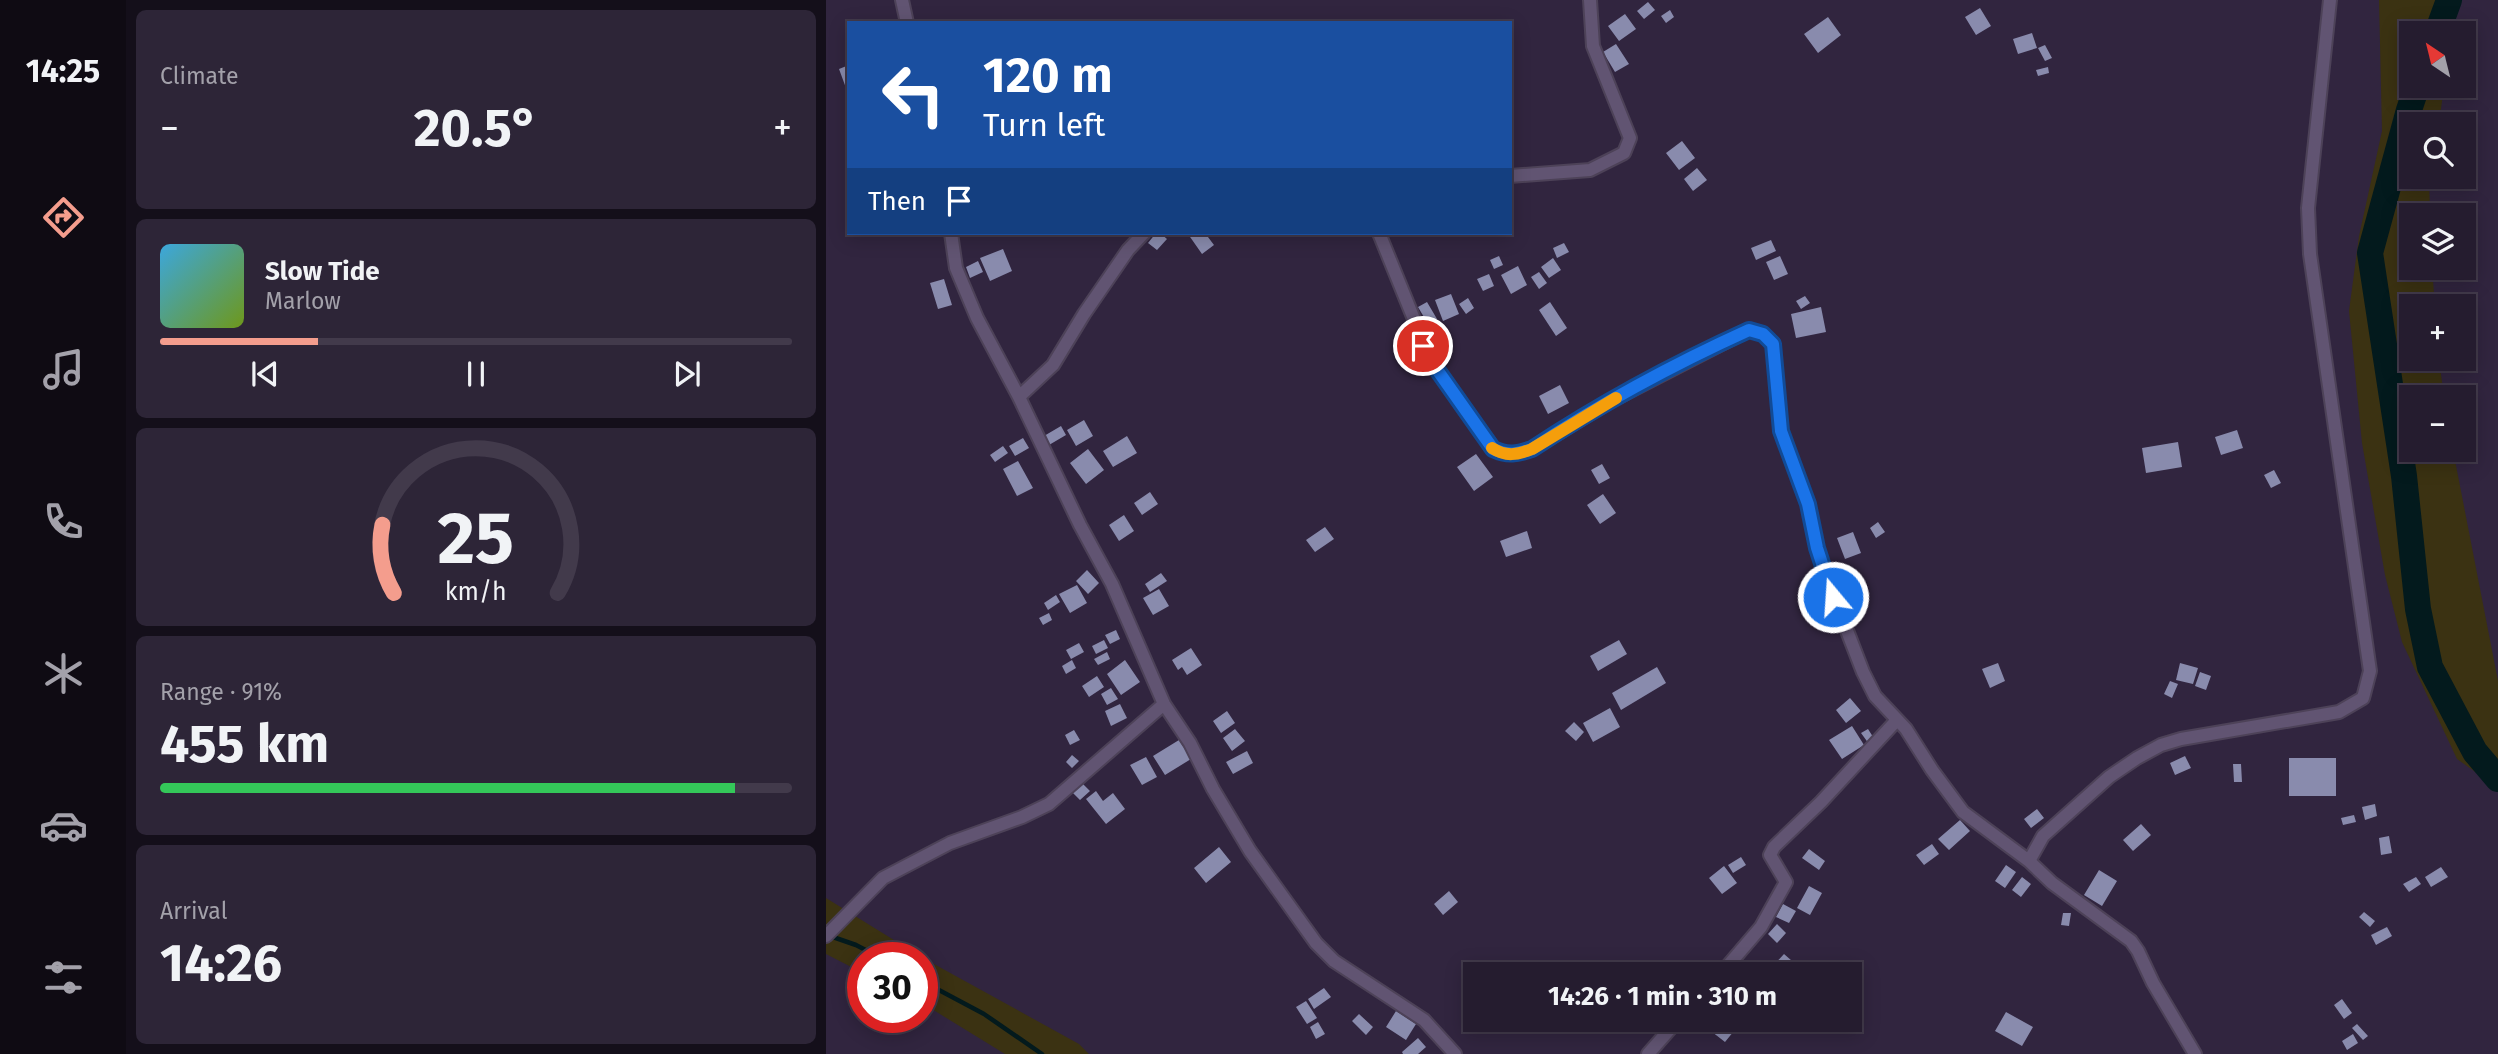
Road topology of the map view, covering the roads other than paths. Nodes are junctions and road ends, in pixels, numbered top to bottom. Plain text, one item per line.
1 (902, 0) edge
2 (1590, 0) edge
3 (2330, 0) edge
4 (907, 21) edge
5 (1512, 176) edge
6 (951, 235) edge
7 (1142, 235) edge
8 (1381, 235) edge
9 (1019, 397) junction
10 (1164, 704) junction
11 (1897, 720) junction
12 (2029, 862) junction
13 (826, 936) edge
14 (1731, 962) edge
15 (1667, 1032) edge
16 (1455, 1054) edge
17 (1648, 1054) edge
18 (2195, 1054) edge

1 - 4 street
2 - 5 street
3 - 12 street
6 - 9 street
7 - 9 street
8 - 11 street
9 - 10 street
10 - 13 street
10 - 16 street
11 - 12 street
11 - 14 street
12 - 18 street
15 - 17 street

